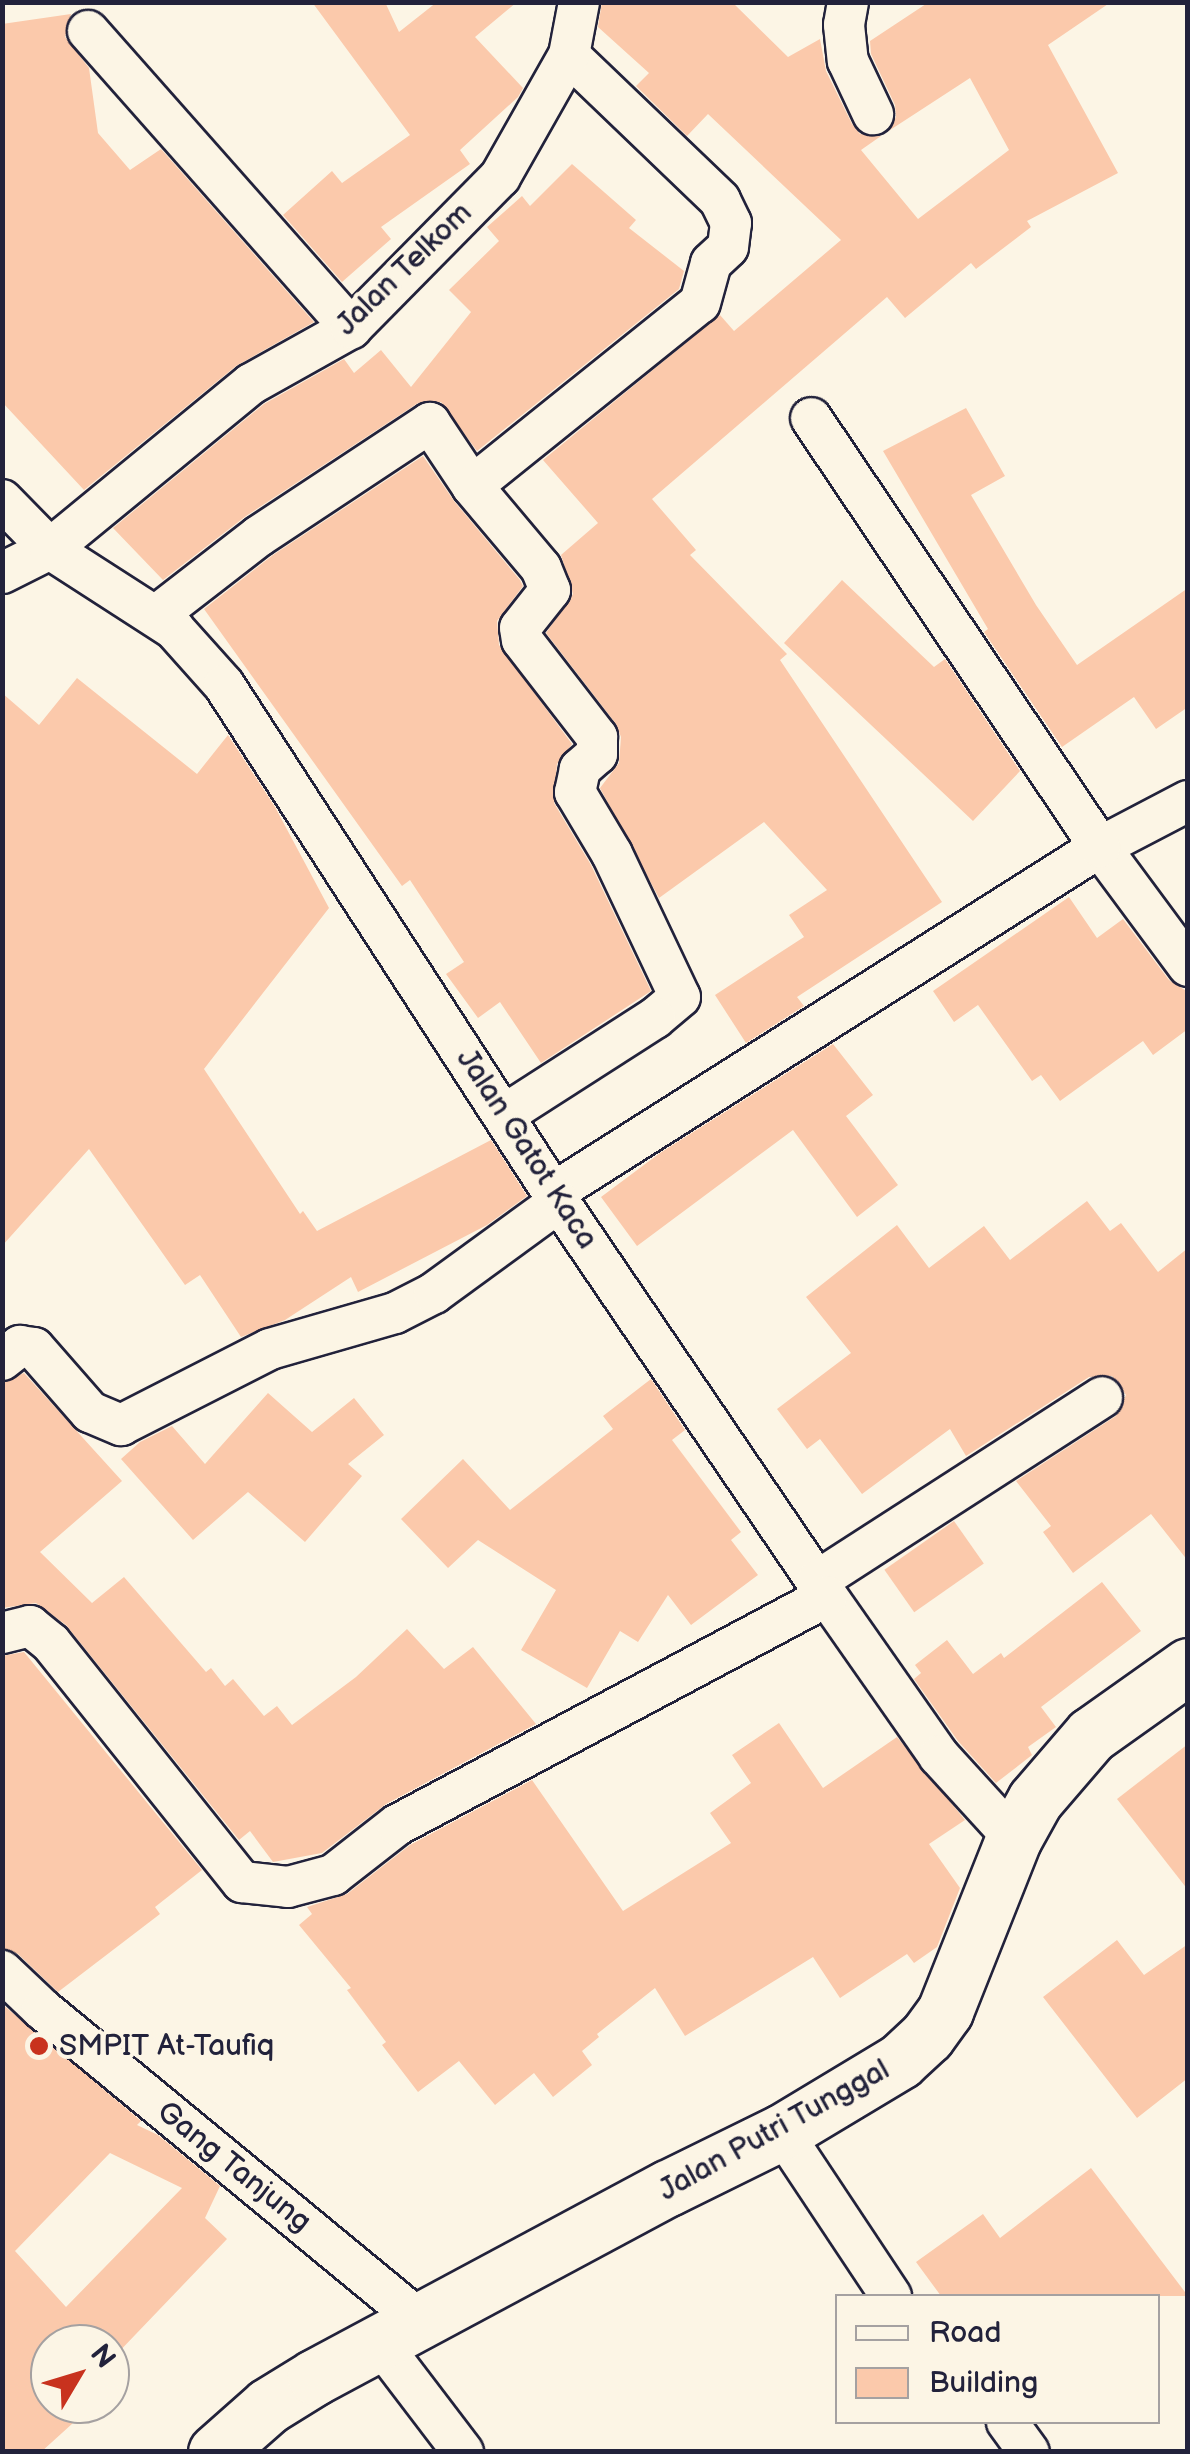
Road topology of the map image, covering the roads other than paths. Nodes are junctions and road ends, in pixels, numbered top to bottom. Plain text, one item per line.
1 (579, 2) edge
2 (848, 2) edge
3 (88, 31) dead end
4 (569, 55) junction
5 (874, 114) dead end
6 (350, 328) junction
7 (811, 418) dead end
8 (472, 486) junction
9 (2, 500) edge
10 (50, 549) junction
11 (2, 573) edge
12 (157, 614) junction
13 (1188, 801) edge
14 (1100, 847) junction
15 (1188, 966) edge
16 (504, 1115) junction
17 (556, 1197) junction
18 (2, 1360) edge
19 (1102, 1396) dead end
20 (822, 1589) junction
21 (2, 1633) edge
22 (1188, 1666) edge
23 (1014, 1838) junction
24 (2, 1971) edge
25 (782, 2132) junction
26 (890, 2294) edge
27 (401, 2332) junction
28 (1008, 2424) edge
29 (216, 2452) edge
30 (462, 2452) edge
31 (1029, 2452) edge

1 - 4 street, Jalan Telkom
2 - 5 street
3 - 6 street
4 - 6 street, Jalan Telkom
4 - 8 street
6 - 10 street, Jalan Telkom
7 - 14 street
8 - 12 street
8 - 16 street
9 - 10 street, Jalan Gatot Kaca
10 - 11 street, Jalan Telkom
10 - 12 street, Jalan Gatot Kaca
12 - 16 street, Jalan Gatot Kaca
13 - 14 street
14 - 15 street
14 - 17 street
16 - 17 street, Jalan Gatot Kaca
17 - 18 street
17 - 20 street, Jalan Gatot Kaca
19 - 20 street
20 - 21 street
20 - 23 street, Jalan Gatot Kaca
22 - 23 street, Jalan Putri Tunggal
23 - 25 street, Jalan Putri Tunggal
24 - 27 street, Gang Tanjung
25 - 26 street
25 - 27 street, Jalan Putri Tunggal
27 - 29 street, Jalan Putri Tunggal
27 - 30 street, Gang Tanjung
28 - 31 street

